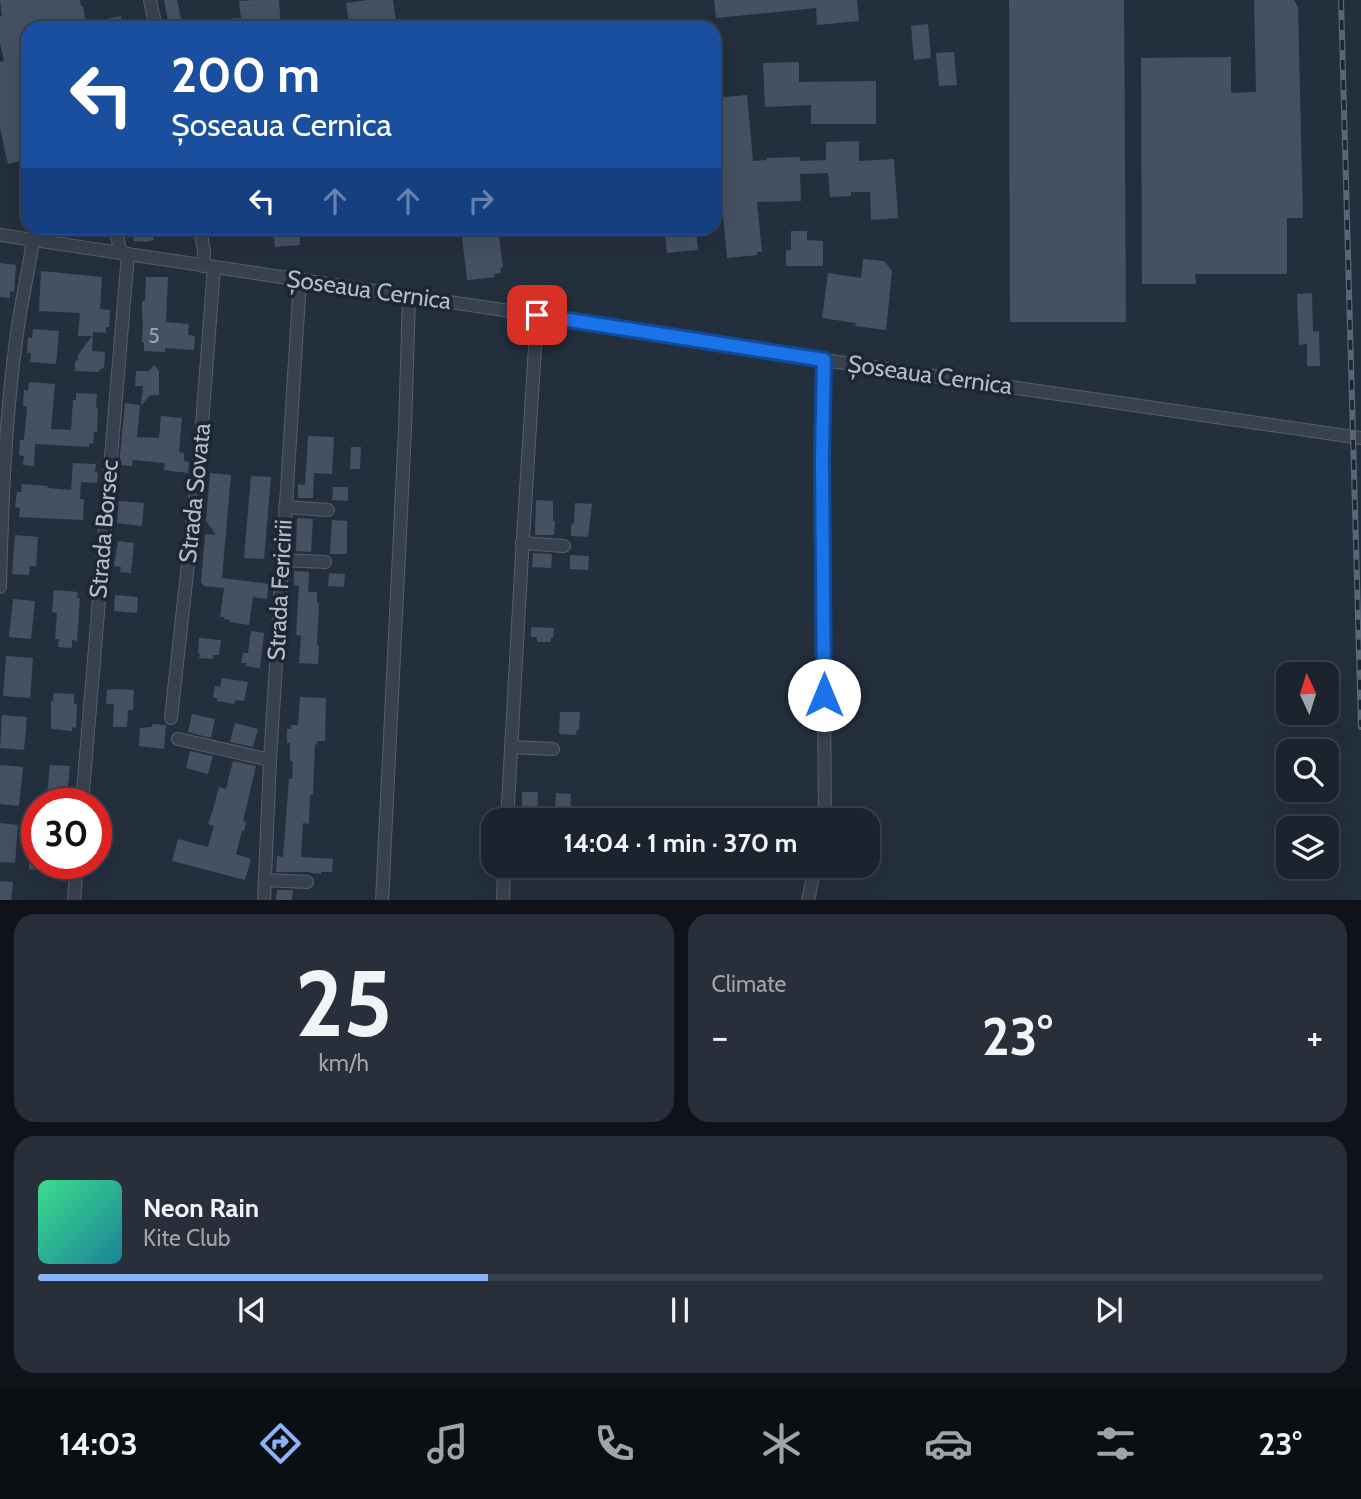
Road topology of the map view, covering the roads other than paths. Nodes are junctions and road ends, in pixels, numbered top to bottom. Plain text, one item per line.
1 (150, 0) edge
2 (154, 21) edge
3 (0, 235) edge
4 (117, 235) edge
5 (201, 235) edge
6 (33, 240) junction
7 (124, 254) junction
8 (208, 266) junction
9 (300, 280) junction
10 (409, 296) junction
11 (537, 315) junction
12 (824, 360) junction
13 (1361, 438) edge
14 (285, 508) junction
15 (328, 510) dead end
16 (522, 543) junction
17 (564, 546) dead end
18 (282, 560) junction
19 (325, 562) dead end
20 (0, 587) edge
21 (171, 718) dead end
22 (178, 739) dead end
23 (511, 747) junction
24 (553, 749) dead end
25 (270, 760) junction
26 (83, 788) edge
27 (508, 808) edge
28 (825, 808) edge
29 (504, 878) edge
30 (813, 878) edge
31 (76, 879) edge
32 (265, 880) junction
33 (307, 882) dead end
34 (74, 900) edge
35 (264, 900) edge
36 (382, 900) edge
37 (503, 900) edge
38 (808, 900) edge

1 - 2 street
3 - 6 street, Șoseaua Cernica
4 - 7 street, Strada Borsec
5 - 8 street, Strada Sovata
6 - 7 street, Șoseaua Cernica
6 - 20 street
7 - 8 street, Șoseaua Cernica
7 - 26 street, Strada Borsec
8 - 9 street, Șoseaua Cernica
8 - 21 street, Strada Sovata
9 - 10 street, Șoseaua Cernica
9 - 14 street, Strada Fericirii
10 - 11 street, Șoseaua Cernica
10 - 36 street
11 - 12 street, Șoseaua Cernica
11 - 16 street
12 - 13 street, Șoseaua Cernica
12 - 28 street
14 - 15 street
14 - 18 street, Strada Fericirii
16 - 17 street
16 - 23 street
18 - 19 street
18 - 25 street, Strada Fericirii
22 - 25 street
23 - 24 street
23 - 27 street
25 - 32 street, Strada Fericirii
29 - 37 street
30 - 38 street
31 - 34 street
32 - 33 street
32 - 35 street, Strada Fericirii

